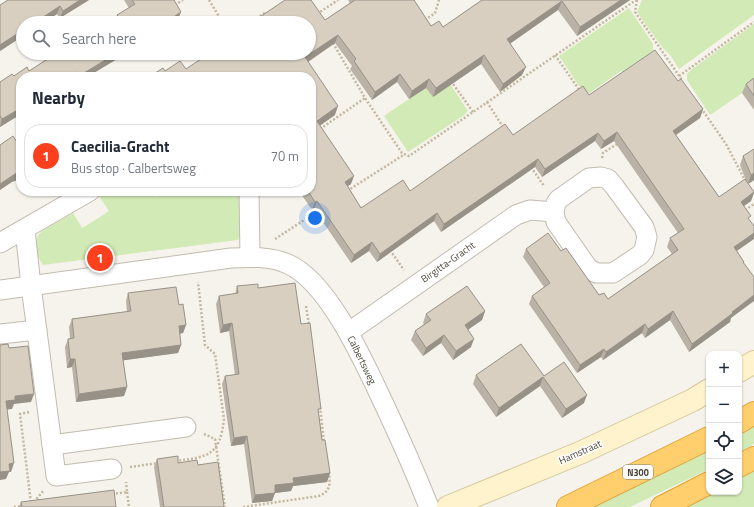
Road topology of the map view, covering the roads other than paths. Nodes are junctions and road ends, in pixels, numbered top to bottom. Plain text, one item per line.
1 (81, 196) edge
2 (248, 196) edge
3 (557, 205) junction
4 (25, 229) junction
5 (0, 243) edge
6 (250, 257) junction
7 (31, 286) junction
8 (0, 290) edge
9 (37, 330) junction
10 (348, 332) junction
11 (0, 334) edge
12 (754, 362) edge
13 (742, 369) edge
14 (706, 392) edge
15 (754, 413) edge
16 (742, 420) edge
17 (186, 427) road end
18 (706, 439) edge
19 (52, 445) junction
20 (754, 458) edge
21 (742, 464) edge
22 (112, 469) dead end
23 (706, 485) edge
24 (429, 507) edge
25 (448, 507) edge
26 (568, 507) edge
27 (662, 507) edge

1 - 4 street
2 - 6 street
3 - 3 street
3 - 10 street, Birgitta-Gracht
4 - 5 street
4 - 7 street
6 - 7 street, Calbertsweg
6 - 10 street, Calbertsweg
7 - 8 street, Calbertsweg
7 - 9 street
9 - 11 street
9 - 19 street
10 - 24 street, Calbertsweg
12 - 13 street
14 - 25 street, Hamstraat
15 - 16 highway
17 - 19 street
18 - 26 highway, N300
19 - 22 street
20 - 21 highway
23 - 27 highway

